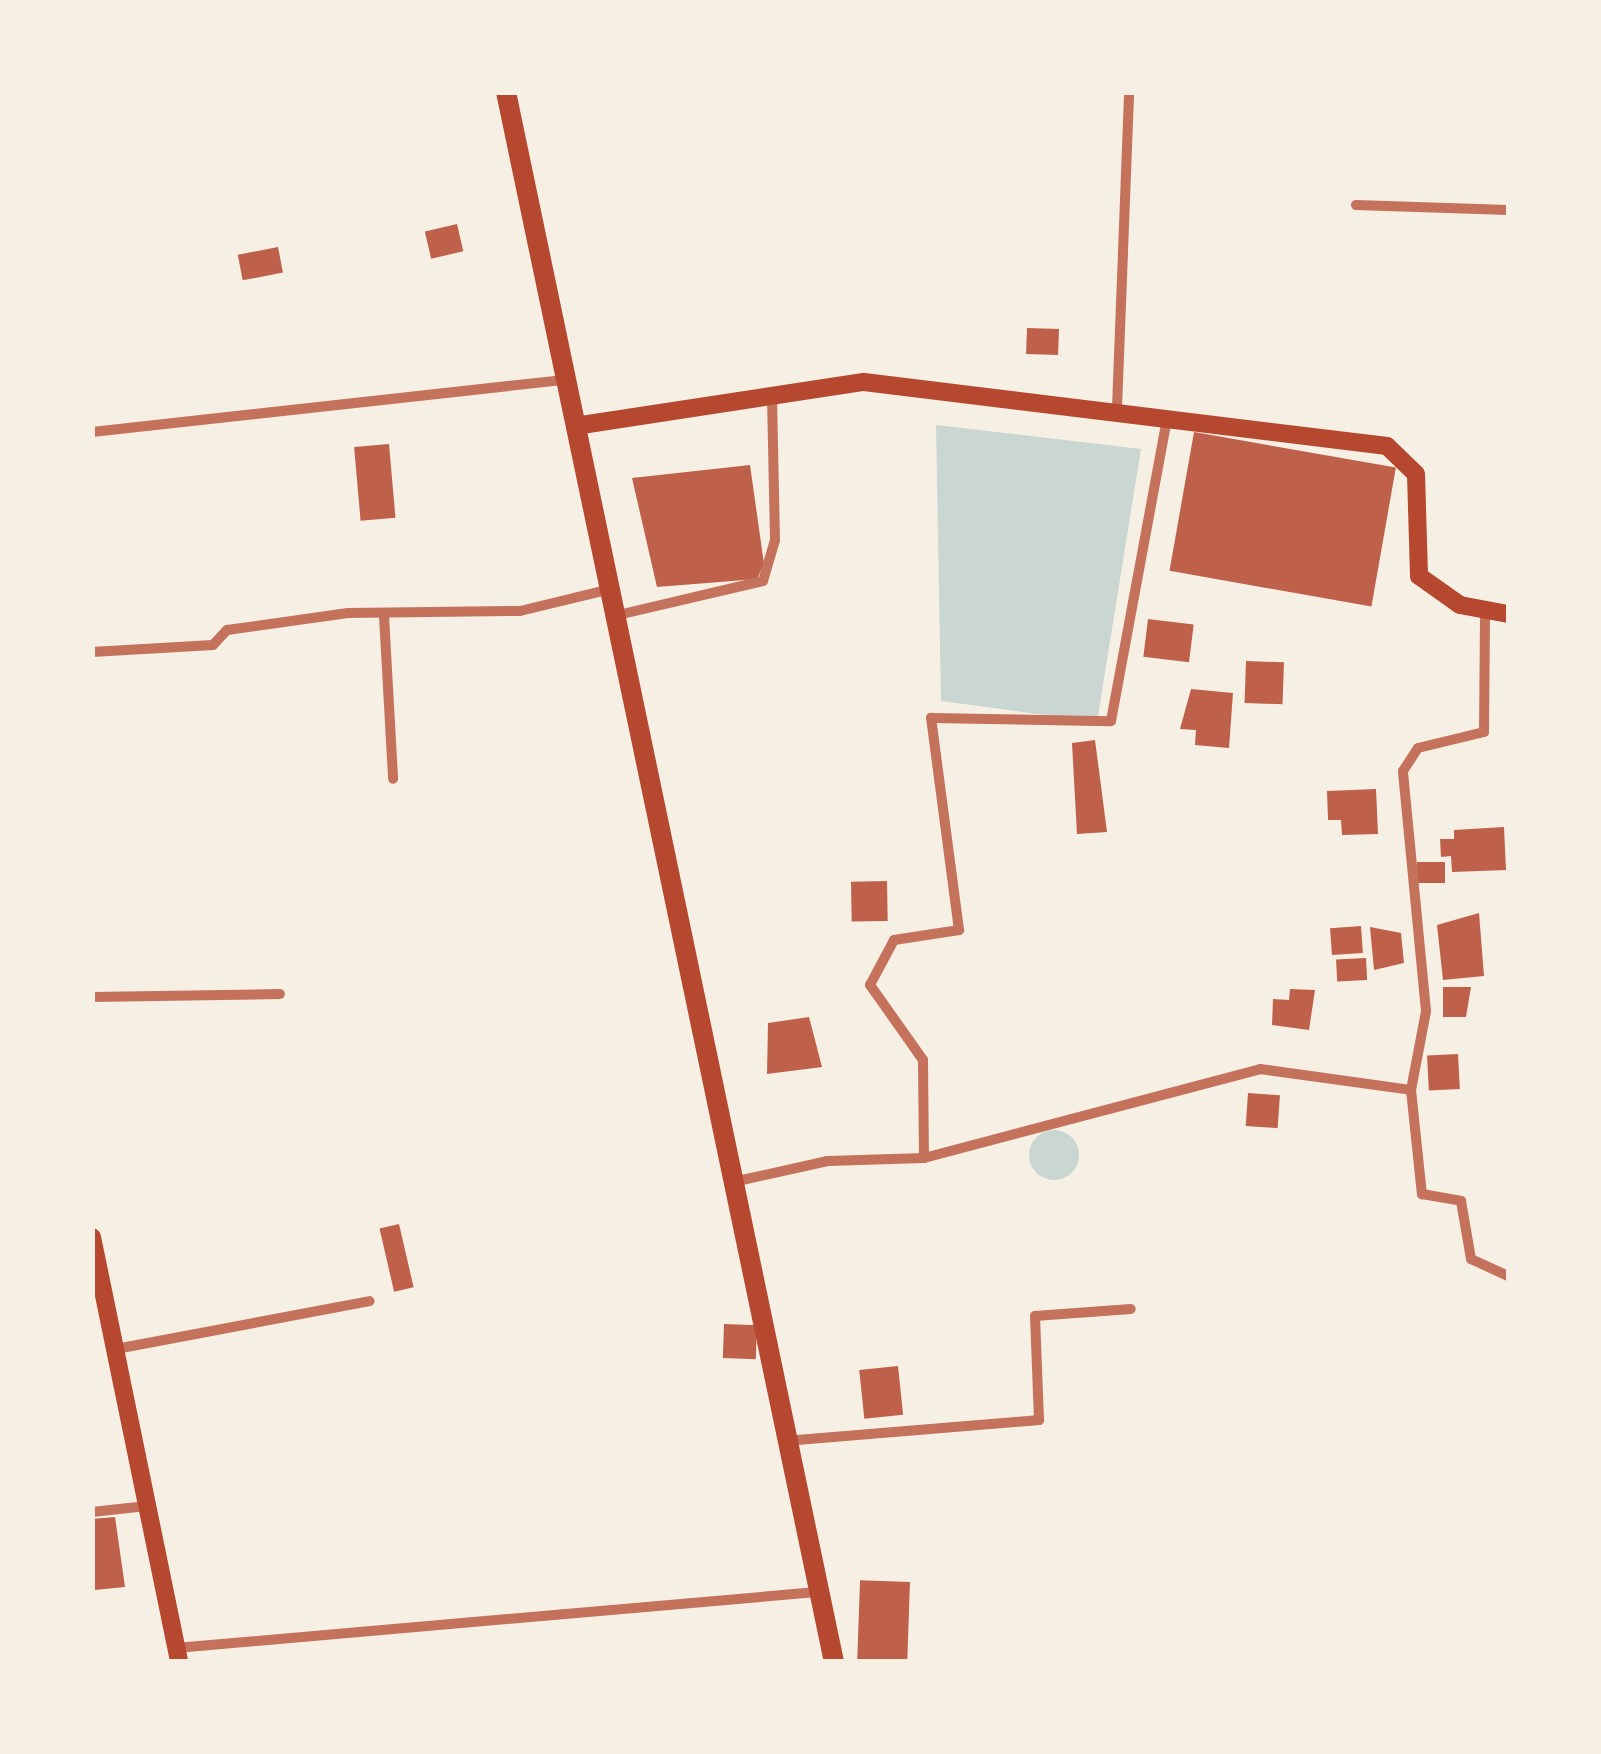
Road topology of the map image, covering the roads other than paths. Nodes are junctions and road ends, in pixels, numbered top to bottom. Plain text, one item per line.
1 (506, 92) edge
2 (1129, 92) edge
3 (1356, 205) dead end
4 (1508, 210) edge
5 (562, 380) junction
6 (772, 398) junction
7 (1117, 408) junction
8 (1167, 418) junction
9 (574, 426) junction
10 (92, 432) edge
11 (612, 589) junction
12 (1485, 610) junction
13 (1508, 614) edge
14 (618, 615) junction
15 (384, 616) junction
16 (92, 652) edge
17 (393, 779) dead end
18 (280, 994) dead end
19 (92, 997) edge
20 (1411, 1090) junction
21 (924, 1158) junction
22 (733, 1182) junction
23 (92, 1237) edge
24 (1508, 1276) edge
25 (369, 1301) dead end
26 (1131, 1309) dead end
27 (116, 1350) junction
28 (784, 1441) junction
29 (147, 1506) junction
30 (92, 1512) edge
31 (816, 1592) junction
32 (178, 1655) edge
33 (834, 1662) edge

1 - 5 main road
2 - 7 street
3 - 4 street
5 - 9 main road
5 - 10 street
6 - 7 main road
6 - 9 main road
6 - 14 street
7 - 8 main road
8 - 12 main road
8 - 21 street
9 - 11 main road
11 - 14 main road
11 - 15 street
12 - 13 main road
12 - 20 street
14 - 22 main road
15 - 16 street
15 - 17 street
18 - 19 street
20 - 21 street
20 - 24 street
21 - 22 street
22 - 28 main road
23 - 27 main road
25 - 27 street
26 - 28 street
27 - 29 main road
28 - 31 main road
29 - 30 street
29 - 32 main road
31 - 32 street
31 - 33 main road

